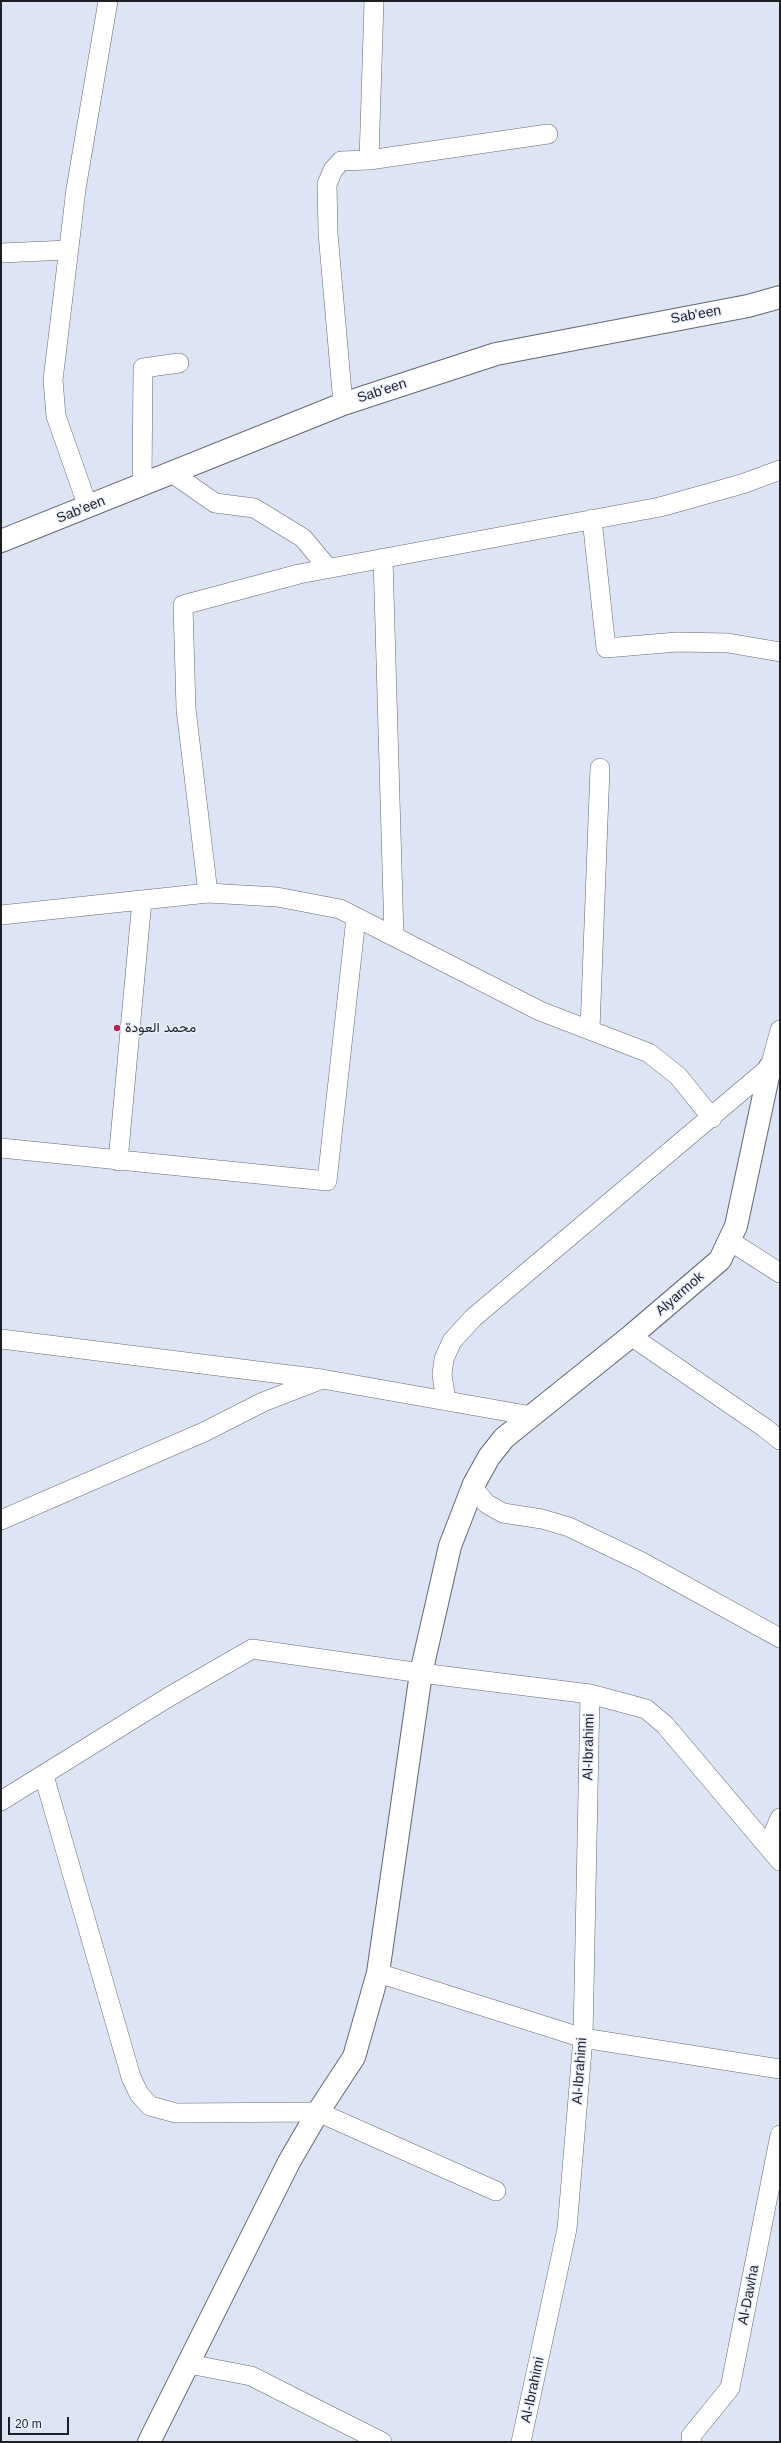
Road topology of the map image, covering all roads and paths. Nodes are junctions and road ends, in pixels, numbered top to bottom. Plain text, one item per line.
1 (108, 1) edge
2 (374, 1) edge
3 (548, 134) dead end
4 (368, 160) junction
5 (68, 250) junction
6 (1, 252) edge
7 (780, 297) edge
8 (179, 363) dead end
9 (343, 404) junction
10 (780, 470) edge
11 (172, 473) junction
12 (142, 486) junction
13 (88, 506) junction
14 (592, 519) junction
15 (1, 541) edge
16 (383, 558) junction
17 (328, 568) junction
18 (780, 652) edge
19 (600, 768) dead end
20 (208, 893) junction
21 (142, 900) junction
22 (1, 915) edge
23 (356, 918) junction
24 (394, 936) junction
25 (590, 1029) junction
26 (780, 1030) edge
27 (775, 1066) edge
28 (712, 1118) junction
29 (1, 1148) edge
30 (118, 1161) junction
31 (730, 1241) junction
32 (780, 1273) edge
33 (631, 1336) junction
34 (1, 1339) edge
35 (322, 1379) junction
36 (446, 1401) junction
37 (532, 1416) junction
38 (780, 1440) edge
39 (472, 1487) junction
40 (1, 1520) edge
41 (780, 1638) edge
42 (421, 1673) junction
43 (590, 1694) junction
44 (44, 1776) junction
45 (1, 1802) edge
46 (780, 1818) edge
47 (768, 1846) junction
48 (780, 1861) edge
49 (378, 1972) junction
50 (583, 2038) junction
51 (780, 2068) edge
52 (318, 2112) junction
53 (780, 2135) edge
54 (496, 2191) dead end
55 (189, 2364) junction
56 (149, 2442) edge
57 (382, 2442) edge
58 (521, 2442) edge
59 (692, 2442) edge

1 - 5 street
2 - 4 street
3 - 4 street
4 - 9 street
5 - 6 street
5 - 13 street
7 - 9 street, Sab'een
8 - 12 street
9 - 11 street, Sab'een
10 - 14 street
11 - 12 street, Sab'een
11 - 17 street
12 - 13 street, Sab'een
13 - 15 street, Sab'een
14 - 16 street
14 - 18 street
16 - 17 street
16 - 24 street
17 - 20 street
19 - 25 street
20 - 21 street
20 - 23 street
21 - 22 street
21 - 30 street
23 - 24 street
23 - 30 street
24 - 25 street
25 - 28 street
26 - 27 street, Alyarmok
27 - 28 street
27 - 31 street, Alyarmok
28 - 36 street
29 - 30 street
31 - 32 street
31 - 33 street, Alyarmok
33 - 37 street, Alyarmok
33 - 38 street
34 - 35 street
35 - 36 street
35 - 40 street
36 - 37 street
37 - 39 street, Alyarmok
39 - 41 street
39 - 42 street, Alyarmok
42 - 43 street
42 - 44 street
42 - 49 street, Alyarmok
43 - 47 street
43 - 50 street, Al-Ibrahimi
44 - 45 street
44 - 52 street
46 - 47 street
47 - 48 street
49 - 50 street
49 - 52 street, Alyarmok
50 - 51 street
50 - 58 street, Al-Ibrahimi
52 - 54 street
52 - 55 street, Alyarmok
53 - 59 street, Al-Dawha
55 - 56 street, Alyarmok
55 - 57 street

